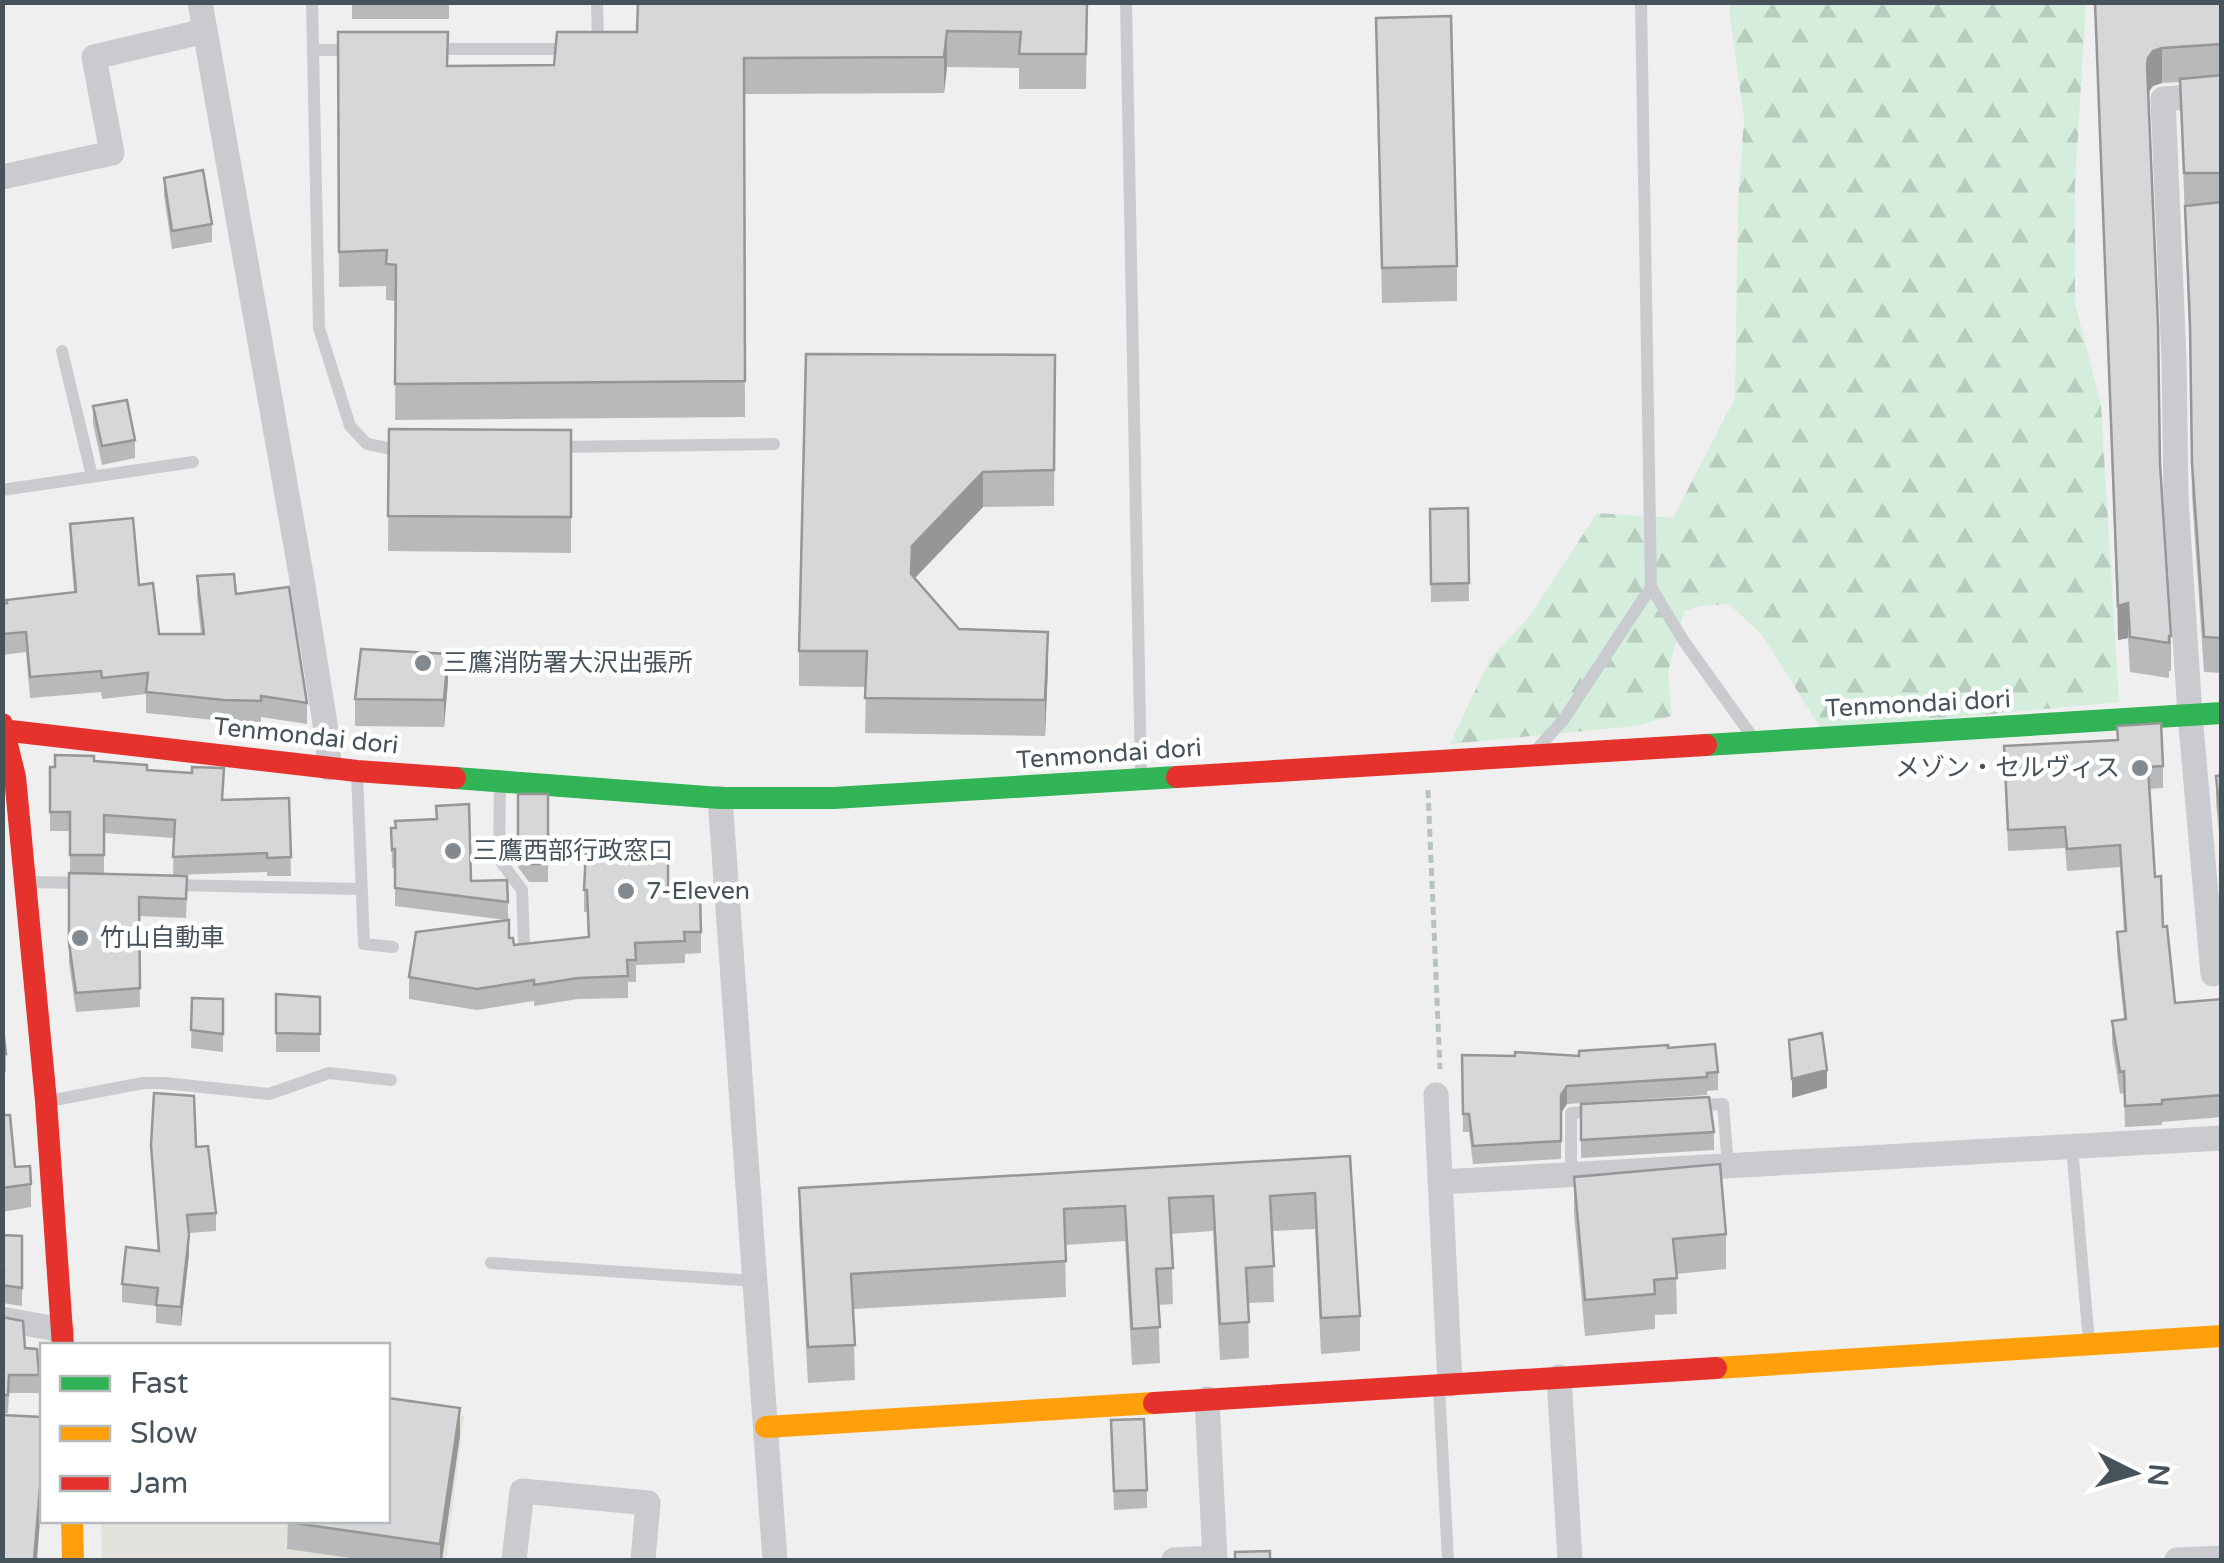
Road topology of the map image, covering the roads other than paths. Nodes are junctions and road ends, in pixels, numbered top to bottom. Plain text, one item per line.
1 (200, 2) edge
2 (312, 2) edge
3 (597, 2) edge
4 (1126, 2) edge
5 (1641, 2) edge
6 (205, 32) junction
7 (312, 50) junction
8 (370, 50) edge
9 (408, 50) edge
10 (2222, 95) edge
11 (2, 178) edge
12 (62, 351) dead end
13 (774, 444) dead end
14 (545, 447) edge
15 (411, 448) edge
16 (193, 462) dead end
17 (92, 476) junction
18 (2, 490) edge
19 (1651, 586) junction
20 (2222, 713) edge
21 (2190, 715) junction
22 (3, 728) edge
23 (1756, 741) junction
24 (1530, 756) junction
25 (329, 768) junction
26 (357, 771) junction
27 (1141, 780) junction
28 (500, 782) junction
29 (720, 798) junction
30 (24, 882) junction
31 (97, 883) edge
32 (156, 884) edge
33 (360, 889) junction
34 (524, 945) edge
35 (393, 947) dead end
36 (2213, 974) dead end
37 (391, 1080) dead end
38 (1436, 1096) road end
39 (46, 1101) junction
40 (1685, 1106) edge
41 (1609, 1110) edge
42 (2222, 1138) edge
43 (2072, 1147) junction
44 (1728, 1165) junction
45 (1571, 1174) junction
46 (1440, 1182) junction
47 (491, 1263) dead end
48 (755, 1281) junction
49 (2, 1319) edge
50 (2222, 1336) edge
51 (62, 1338) edge
52 (2090, 1344) junction
53 (1559, 1377) junction
54 (1444, 1385) junction
55 (1206, 1399) junction
56 (766, 1426) junction
57 (72, 1523) edge
58 (2222, 1558) edge
59 (1215, 1559) edge
60 (73, 1560) edge
61 (514, 1560) edge
62 (643, 1560) edge
63 (775, 1560) edge
64 (1174, 1560) edge
65 (1448, 1560) edge
66 (1570, 1560) edge
67 (2177, 1560) edge

1 - 6 street
2 - 7 lane
3 - 9 lane
4 - 27 lane
5 - 19 lane
6 - 11 street
6 - 25 street
7 - 8 lane
7 - 15 lane
10 - 21 street
12 - 17 lane
13 - 14 lane
16 - 17 lane
17 - 18 lane
19 - 23 lane
19 - 24 lane
20 - 21 main road, Tenmondai dori
21 - 23 main road, Tenmondai dori
21 - 36 street
22 - 25 main road, Tenmondai dori
22 - 30 main road
23 - 24 main road, Tenmondai dori
24 - 27 main road, Tenmondai dori
25 - 26 main road, Tenmondai dori
26 - 28 main road, Tenmondai dori
26 - 33 lane
27 - 29 main road, Tenmondai dori
28 - 29 main road, Tenmondai dori
28 - 34 lane
29 - 48 street
30 - 31 lane
30 - 39 main road
32 - 33 lane
33 - 35 lane
37 - 39 lane
38 - 46 street
39 - 51 main road
40 - 44 lane
41 - 45 lane
42 - 43 street
43 - 44 street
43 - 52 lane
44 - 45 street
45 - 46 street
46 - 54 street
47 - 48 lane
48 - 56 street
49 - 51 street
50 - 52 main road
52 - 53 main road
53 - 54 main road
53 - 66 street
54 - 55 main road
54 - 65 lane
55 - 56 main road
55 - 59 street
56 - 63 street
57 - 60 main road
58 - 67 street
59 - 64 street
61 - 62 street

